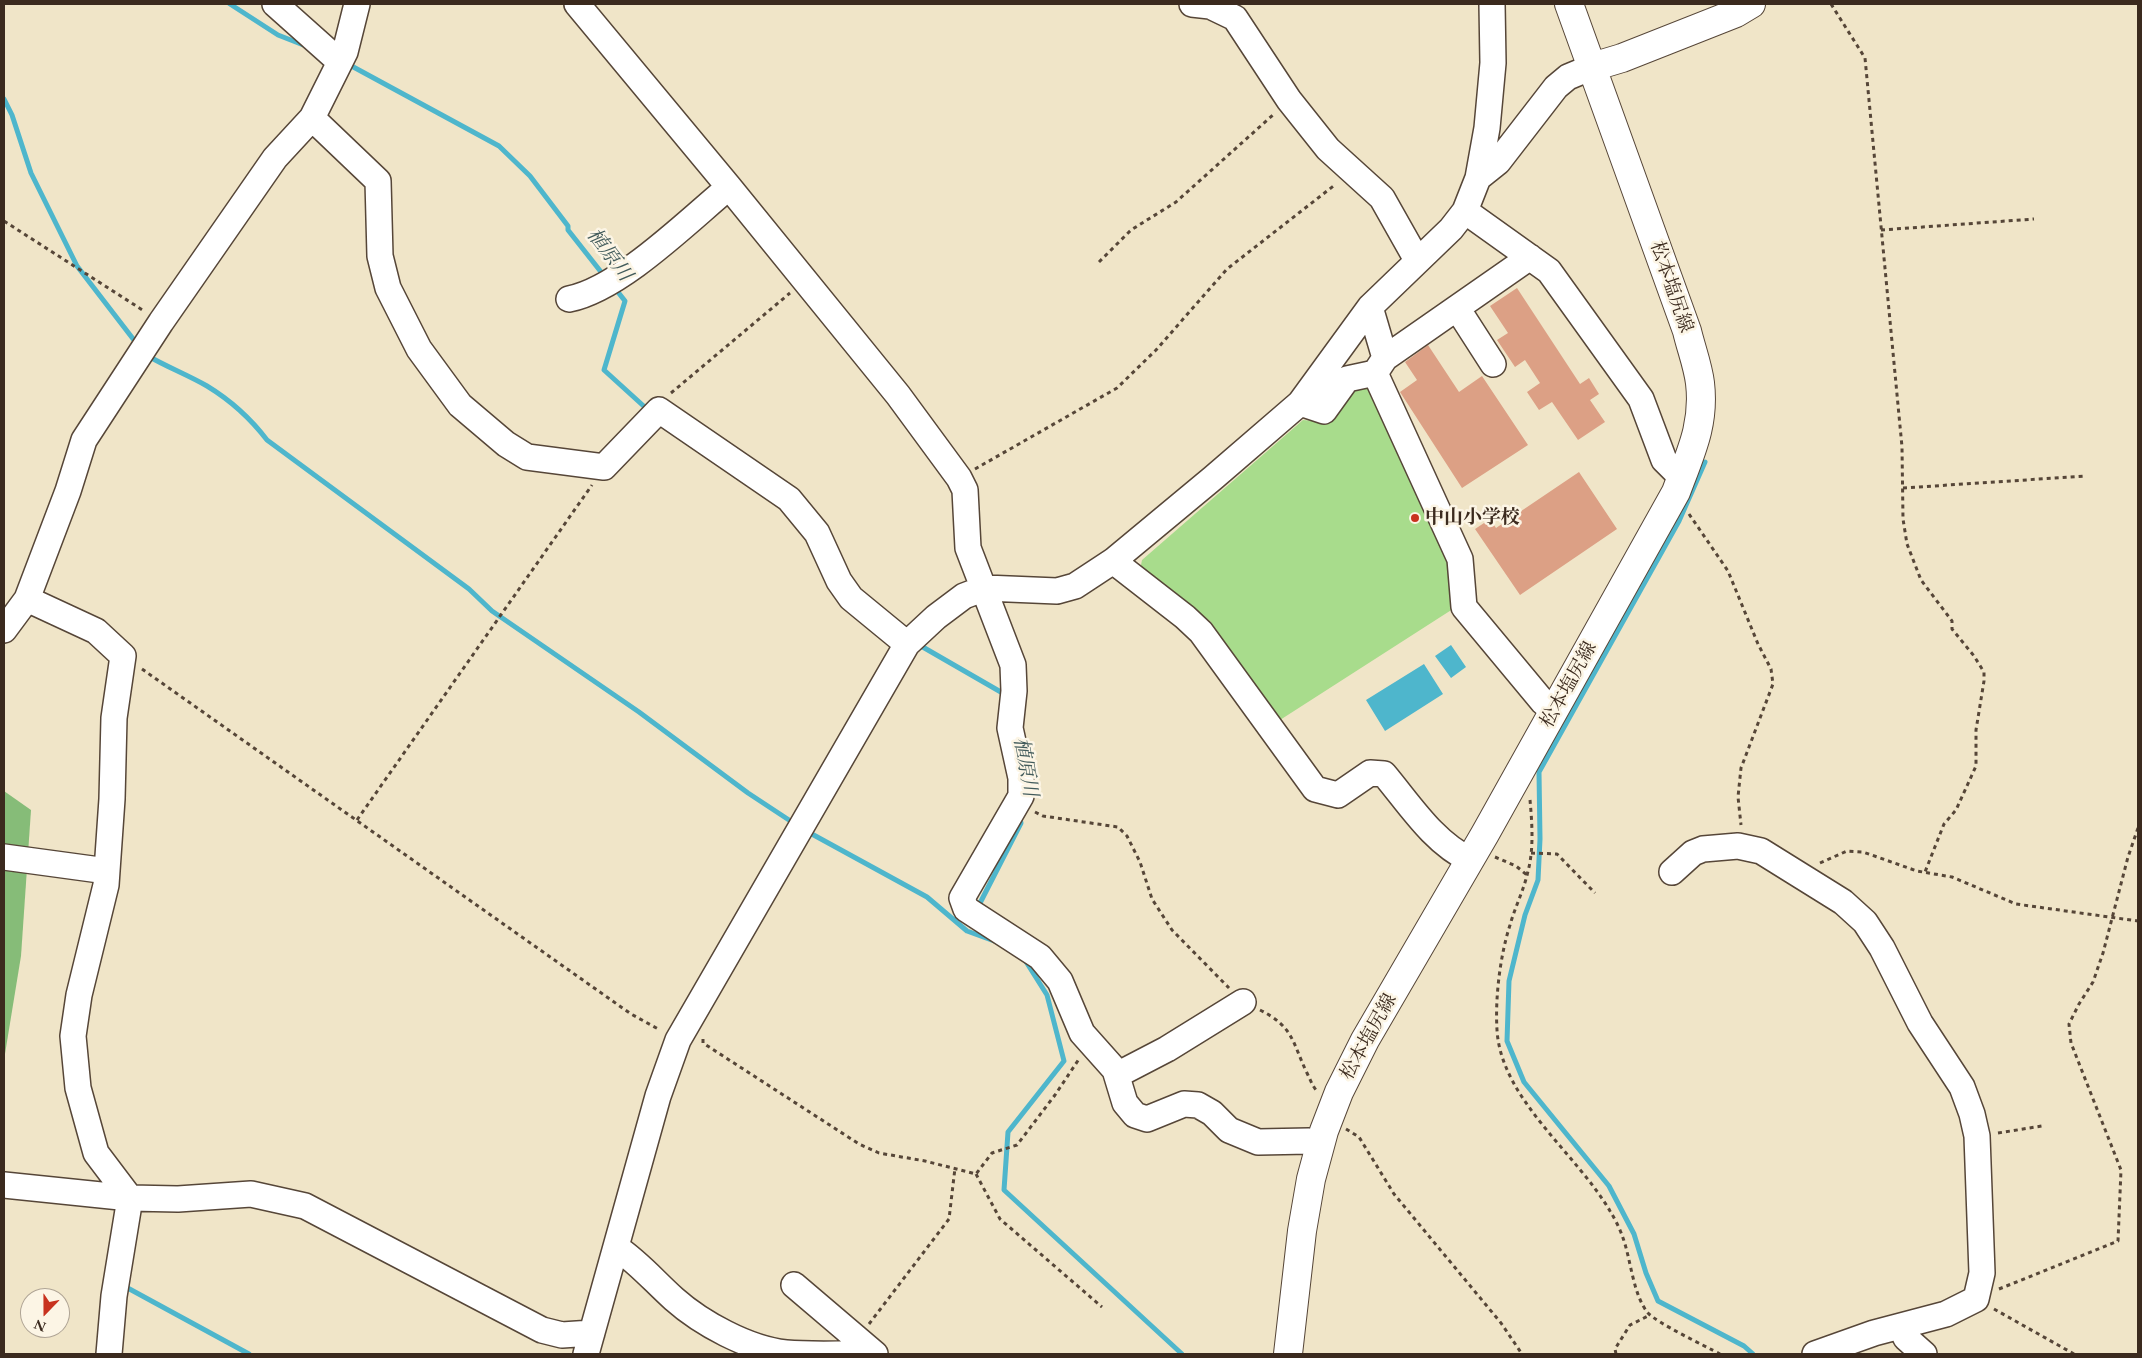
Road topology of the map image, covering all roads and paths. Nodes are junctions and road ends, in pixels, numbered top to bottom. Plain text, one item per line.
1 (275, 4) edge
2 (357, 4) edge
3 (577, 4) edge
4 (1192, 4) edge
5 (1492, 4) edge
6 (1569, 4) edge
7 (1751, 4) edge
8 (1831, 4) edge
9 (340, 62) junction
10 (1592, 67) junction
11 (1289, 100) junction
12 (312, 118) junction
13 (1352, 171) junction
14 (1478, 178) junction
15 (729, 187) junction
16 (1465, 211) junction
17 (2034, 219) dead end
18 (4, 221) edge
19 (1881, 230) junction
20 (1530, 257) junction
21 (1417, 260) junction
22 (1099, 262) dead end
23 (804, 281) junction
24 (569, 299) dead end
25 (1370, 307) junction
26 (1457, 308) junction
27 (161, 322) junction
28 (1494, 364) dead end
29 (1380, 365) junction
30 (1300, 403) junction
31 (659, 410) junction
32 (604, 467) junction
33 (2086, 476) dead end
34 (959, 478) junction
35 (1679, 484) junction
36 (1903, 488) junction
37 (1113, 561) junction
38 (985, 588) junction
39 (27, 600) junction
40 (4, 630) edge
41 (907, 644) junction
42 (123, 656) junction
43 (1554, 712) junction
44 (1529, 797) dead end
45 (1018, 802) junction
46 (357, 820) junction
47 (2138, 828) edge
48 (1761, 851) junction
49 (1531, 853) junction
50 (1473, 855) junction
51 (4, 857) edge
52 (1812, 861) dead end
53 (107, 871) junction
54 (1672, 872) dead end
55 (1925, 872) junction
56 (1527, 875) junction
57 (1595, 893) dead end
58 (2112, 918) junction
59 (2138, 921) edge
60 (1243, 1002) junction
61 (703, 1032) dead end
62 (678, 1040) junction
63 (1090, 1042) junction
64 (1116, 1075) junction
65 (1332, 1110) junction
66 (2042, 1126) dead end
67 (1977, 1136) junction
68 (1321, 1143) junction
69 (955, 1168) junction
70 (976, 1174) junction
71 (4, 1185) edge
72 (130, 1198) junction
73 (617, 1248) junction
74 (794, 1286) dead end
75 (1976, 1299) junction
76 (1102, 1307) dead end
77 (1650, 1315) junction
78 (1901, 1326) junction
79 (589, 1344) edge
80 (862, 1349) edge
81 (109, 1354) edge
82 (1288, 1354) edge
83 (1522, 1354) edge
84 (1616, 1354) edge
85 (1720, 1354) edge
86 (1815, 1354) edge
87 (1924, 1354) edge
88 (2074, 1354) edge

1 - 9 street
2 - 9 street
3 - 15 street
4 - 11 street
5 - 14 street
6 - 10 main road, 松本塩尻線
7 - 10 main road
8 - 19 path
9 - 12 street
10 - 14 street
10 - 35 main road, 松本塩尻線
11 - 13 street
11 - 22 path
12 - 27 street
12 - 32 street
13 - 21 street
13 - 34 path
14 - 16 street
15 - 23 street
15 - 24 street
16 - 20 street
16 - 21 street
17 - 19 path
18 - 27 path
19 - 36 path
20 - 26 street
20 - 35 street
21 - 25 street
23 - 31 path
23 - 34 street
25 - 29 street
25 - 30 street
26 - 28 street
26 - 29 street
27 - 39 street
29 - 30 street
29 - 43 street
30 - 37 street
31 - 32 street
31 - 41 street
32 - 46 path
33 - 36 path
34 - 38 street
35 - 43 main road, 松本塩尻線
35 - 48 path
36 - 55 path
37 - 38 street
37 - 50 street
38 - 41 street
38 - 45 street
39 - 40 street
39 - 42 street
41 - 62 street
42 - 46 path
42 - 53 street
43 - 50 main road, 松本塩尻線
44 - 49 path
45 - 60 path
45 - 63 street
46 - 62 path
47 - 58 path
48 - 54 street
48 - 67 street
49 - 56 path
49 - 57 path
50 - 56 path
50 - 65 main road, 松本塩尻線
51 - 53 street
52 - 55 path
53 - 72 street
55 - 58 path
56 - 77 path
58 - 59 path
58 - 75 path
60 - 64 street
60 - 65 path
61 - 69 path
62 - 73 street
63 - 64 street
63 - 70 path
64 - 68 street
65 - 68 main road, 松本塩尻線
65 - 83 path
66 - 67 path
67 - 75 street
68 - 82 main road, 松本塩尻線
69 - 70 path
69 - 80 path
70 - 76 path
71 - 72 street
72 - 79 street
72 - 81 street
73 - 79 street
73 - 80 street
74 - 80 street
75 - 78 street
75 - 88 path
77 - 84 path
77 - 85 path
78 - 86 street
78 - 87 street

